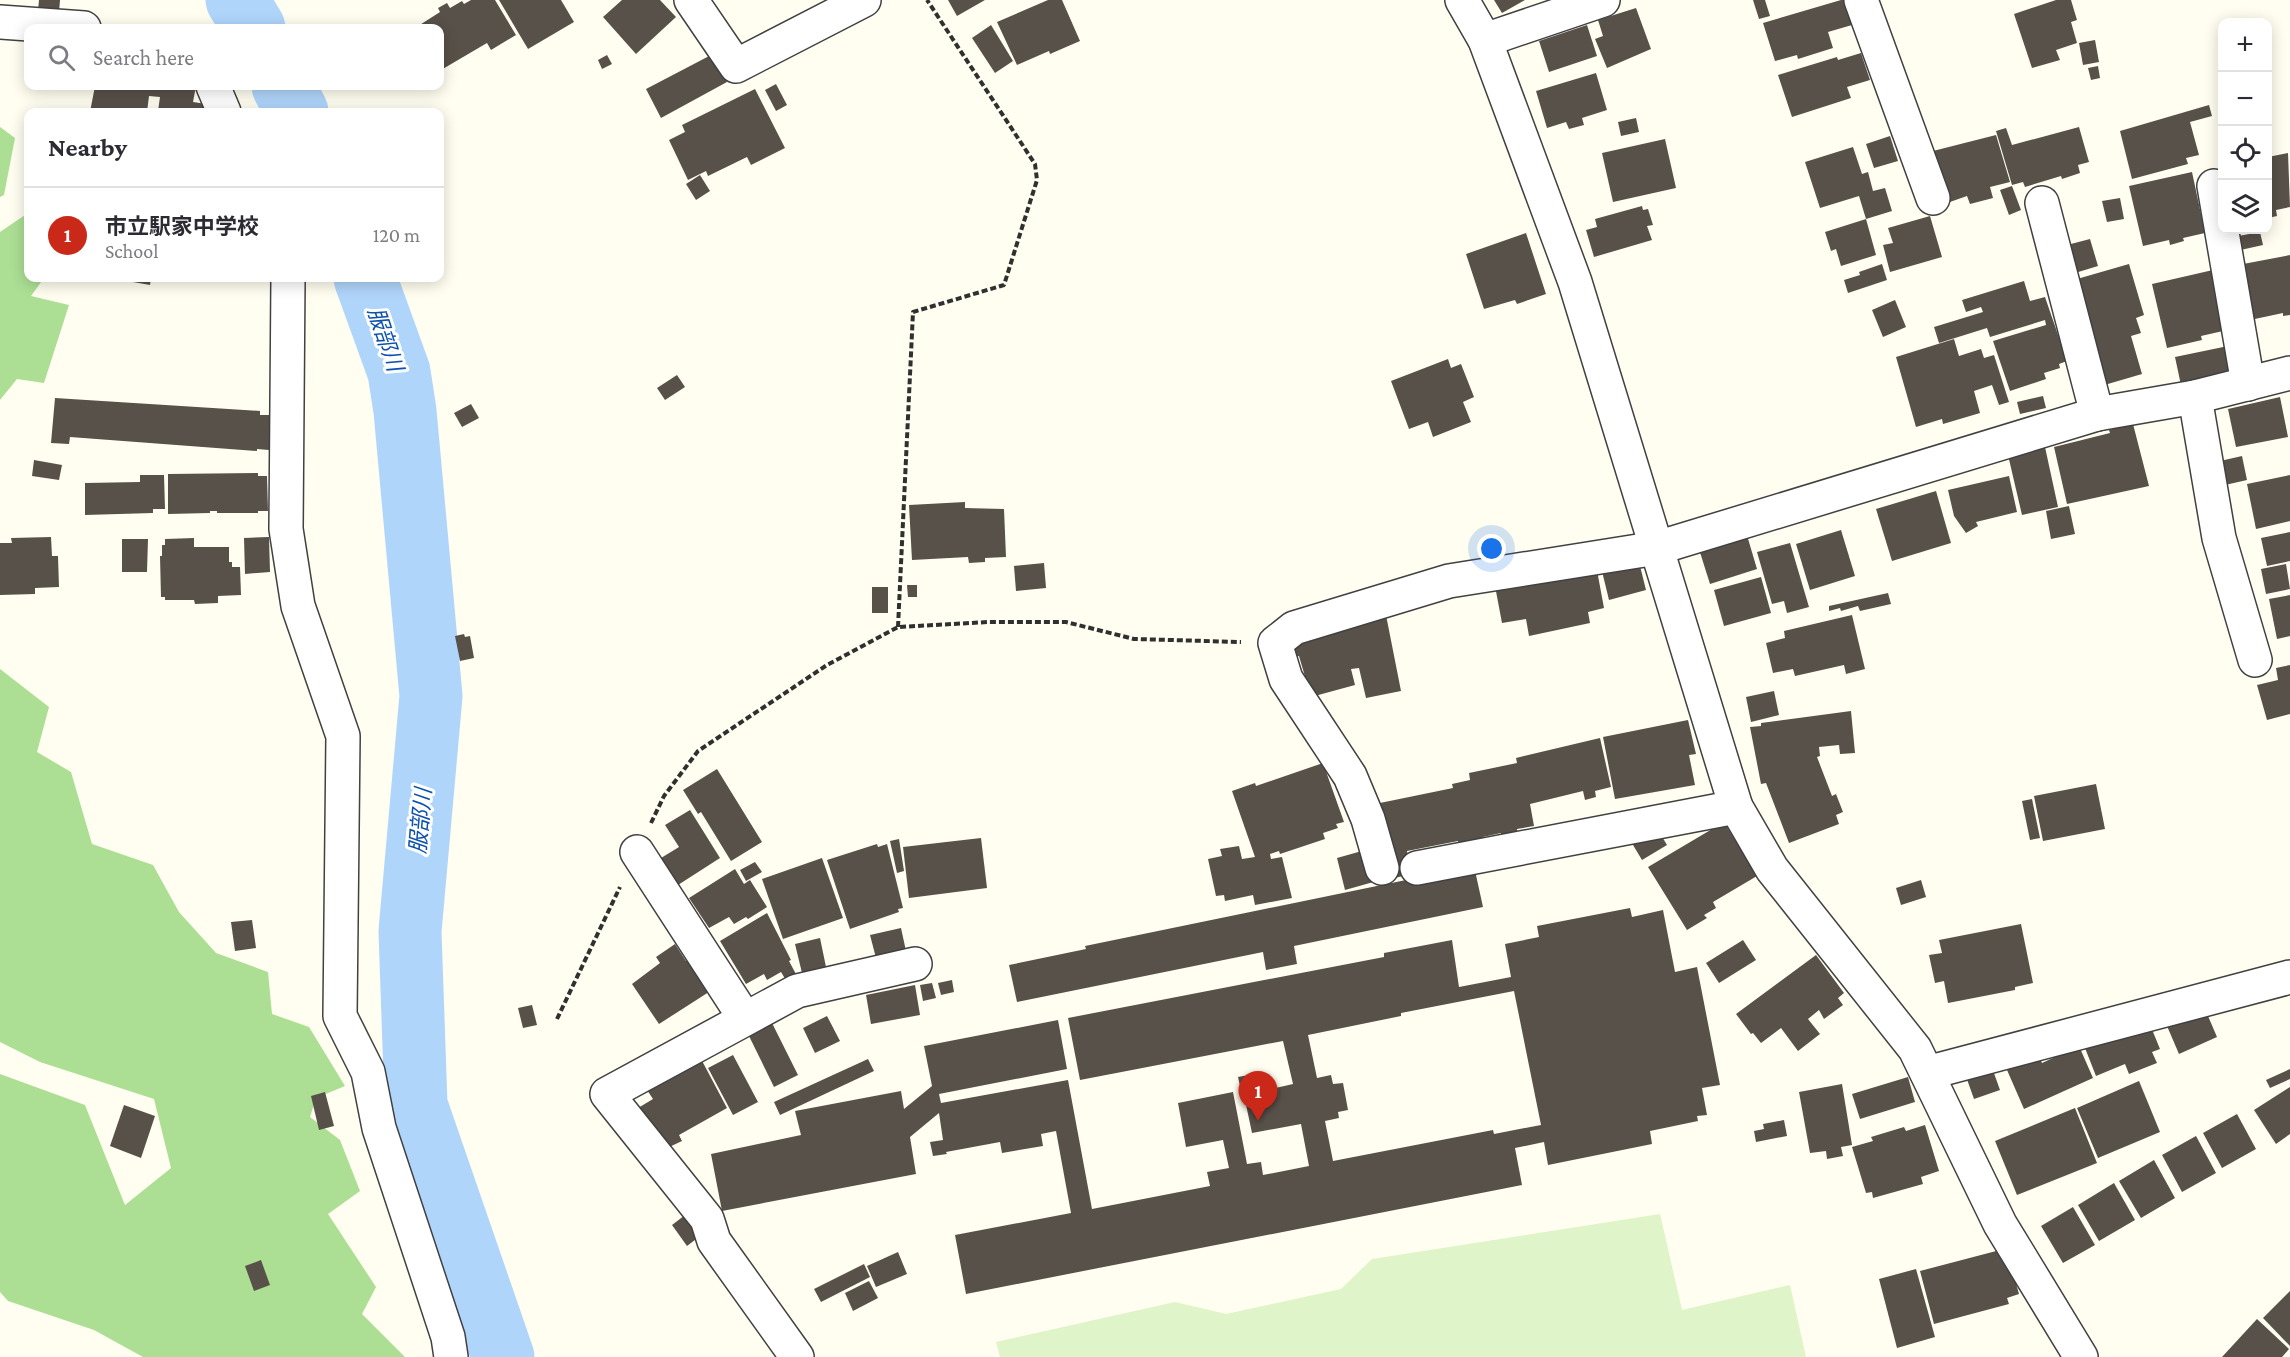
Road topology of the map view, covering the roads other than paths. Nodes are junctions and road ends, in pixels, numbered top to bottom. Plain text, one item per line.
1 (691, 0) edge
2 (864, 0) edge
3 (1462, 0) edge
4 (1603, 0) edge
5 (1861, 0) edge
6 (0, 22) edge
7 (28, 24) edge
8 (1485, 40) junction
9 (215, 90) edge
10 (222, 108) edge
11 (2214, 186) dead end
12 (1933, 198) dead end
13 (2042, 203) dead end
14 (288, 282) edge
15 (2290, 374) edge
16 (2248, 384) junction
17 (2195, 397) junction
18 (2097, 414) junction
19 (1657, 548) junction
20 (2255, 660) dead end
21 (1736, 807) junction
22 (637, 852) road end
23 (1382, 868) dead end
24 (1417, 868) dead end
25 (915, 964) dead end
26 (2290, 977) edge
27 (744, 1017) junction
28 (1927, 1073) junction
29 (451, 1357) edge
30 (797, 1357) edge
31 (2081, 1357) edge

1 - 2 street
3 - 8 street
4 - 8 street
5 - 12 street
6 - 7 street
8 - 19 street
9 - 10 street
11 - 16 street
13 - 18 street
14 - 29 street
15 - 16 street
16 - 17 street
17 - 18 street
17 - 20 street
18 - 19 street
19 - 21 street
19 - 23 street
21 - 24 street
21 - 28 street
22 - 27 street
25 - 27 street
26 - 28 street
27 - 30 street
28 - 31 street

